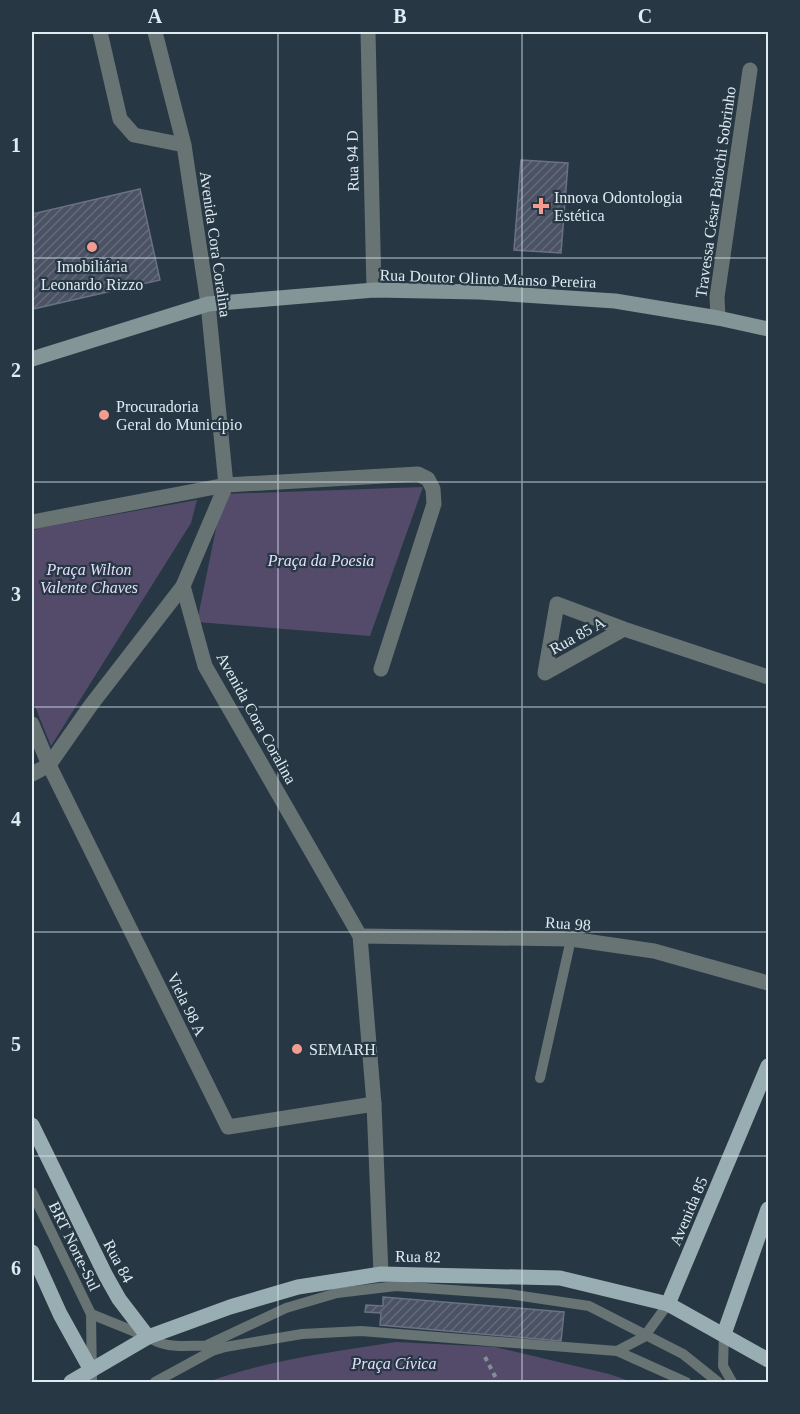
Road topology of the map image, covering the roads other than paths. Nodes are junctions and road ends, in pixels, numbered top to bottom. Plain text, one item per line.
1 (100, 32) edge
2 (155, 32) edge
3 (368, 32) edge
4 (750, 70) dead end
5 (184, 145) junction
6 (374, 290) junction
7 (208, 304) junction
8 (718, 318) junction
9 (768, 329) edge
10 (32, 359) edge
11 (226, 485) junction
12 (32, 522) edge
13 (183, 586) junction
14 (624, 629) junction
15 (381, 669) dead end
16 (768, 677) edge
17 (32, 724) edge
18 (49, 765) junction
19 (32, 774) edge
20 (360, 936) junction
21 (571, 939) junction
22 (768, 983) edge
23 (768, 1066) edge
24 (540, 1078) dead end
25 (374, 1104) junction
26 (32, 1125) edge
27 (32, 1192) edge
28 (768, 1209) edge
29 (32, 1252) edge
30 (381, 1274) junction
31 (668, 1304) junction
32 (91, 1314) junction
33 (647, 1334) junction
34 (724, 1334) junction
35 (148, 1337) junction
36 (207, 1345) junction
37 (225, 1347) junction
38 (617, 1351) junction
39 (768, 1360) edge
40 (91, 1376) edge
41 (665, 1378) edge
42 (71, 1383) edge
43 (155, 1383) edge
44 (686, 1383) edge
45 (718, 1383) edge
46 (732, 1383) edge

1 - 5 street
2 - 5 street, Avenida Cora Coralina
3 - 6 street, Rua 94 D
4 - 8 street, Travessa César Baiochi Sobrinho
5 - 7 street, Avenida Cora Coralina
6 - 7 main road, Rua Doutor Olinto Manso Pereira
6 - 8 main road, Rua Doutor Olinto Manso Pereira
7 - 10 main road, Rua Doutor Olinto Manso Pereira
7 - 11 street, Avenida Cora Coralina
8 - 9 main road, Rua Doutor Olinto Manso Pereira
11 - 12 street
11 - 13 street, Avenida Cora Coralina
11 - 15 street
13 - 18 street
13 - 20 street, Avenida Cora Coralina
14 - 14 street, Rua 85 A
14 - 16 street, Rua 85 A
17 - 18 street
18 - 19 street
18 - 25 street, Viela 98 A
20 - 21 street, Rua 98
20 - 25 street, Avenida Cora Coralina
21 - 22 street, Rua 98
21 - 24 lane
23 - 31 main road, Avenida 85
25 - 30 street, Avenida Cora Coralina
26 - 35 main road, Rua 84
27 - 32 lane, BRT Norte-Sul
28 - 34 main road
29 - 40 main road
30 - 31 main road, Rua 82
30 - 35 main road, Rua 82
31 - 33 lane, Avenida 85
31 - 34 main road, Rua 82
32 - 35 lane
32 - 40 lane
33 - 36 lane, Rua 82
33 - 38 lane, Avenida 85
33 - 45 lane, Rua 82
34 - 39 main road, Rua 82
34 - 46 lane
35 - 36 lane
35 - 40 main road, Rua 82
36 - 37 lane
37 - 38 lane
37 - 43 lane
38 - 41 lane
40 - 42 main road, Rua 82
41 - 44 lane

